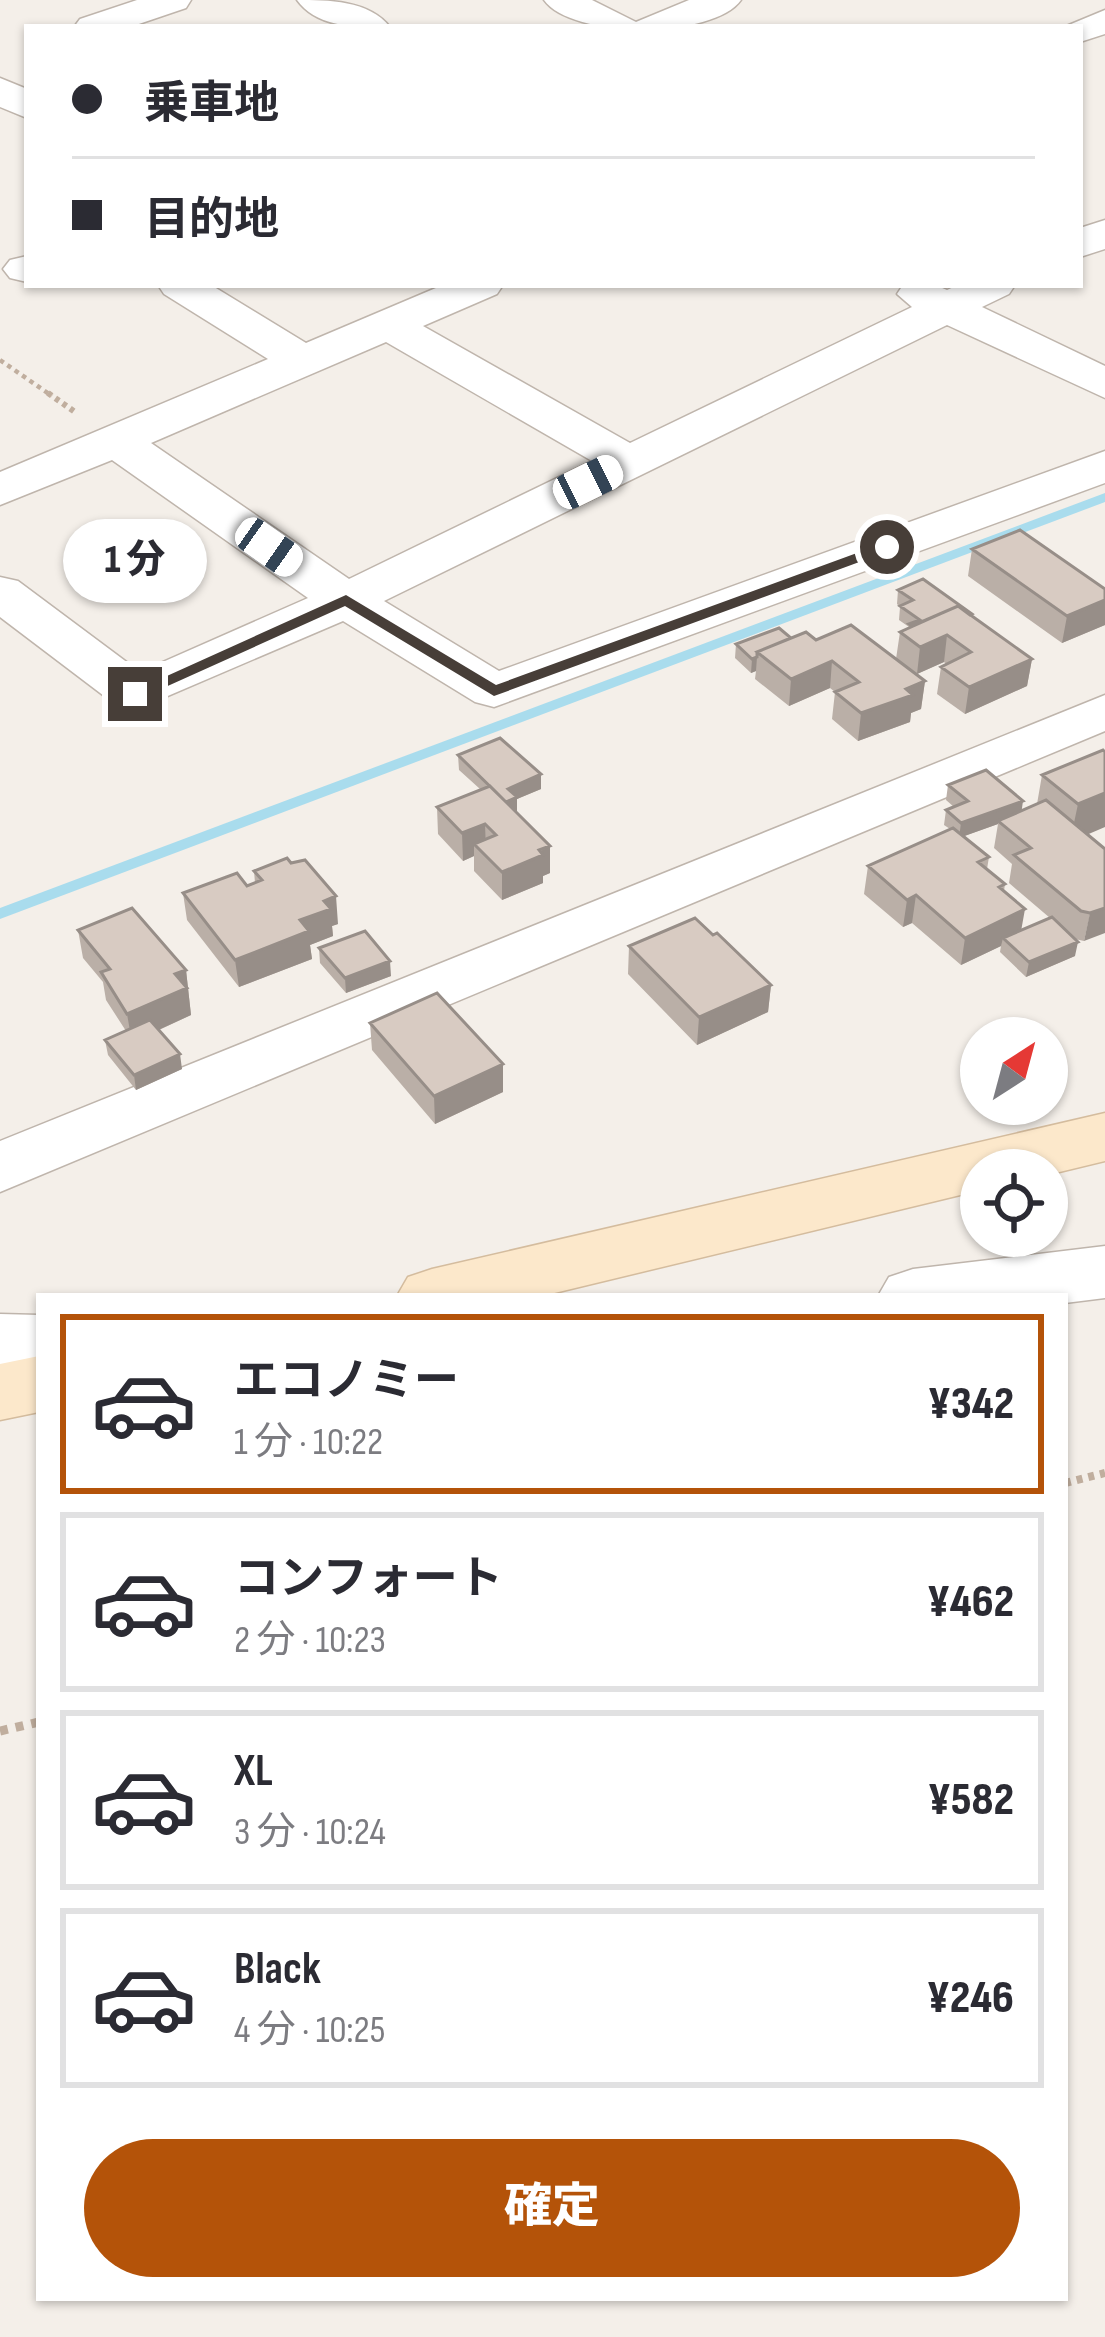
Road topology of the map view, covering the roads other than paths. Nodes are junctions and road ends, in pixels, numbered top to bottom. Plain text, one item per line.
1 (173, 0) edge
2 (315, 0) edge
3 (562, 0) edge
4 (723, 0) edge
5 (102, 24) edge
6 (365, 24) edge
7 (614, 24) edge
8 (660, 24) edge
9 (4, 67) edge
10 (24, 101) edge
11 (185, 288) edge
12 (467, 288) edge
13 (906, 288) edge
14 (986, 288) edge
15 (945, 307) junction
16 (389, 325) junction
17 (305, 362) junction
18 (1105, 384) edge
19 (115, 440) junction
20 (628, 462) junction
21 (1105, 466) edge
22 (0, 490) edge
23 (0, 592) edge
24 (346, 600) junction
25 (1105, 711) edge
26 (1105, 1137) edge
27 (0, 1168) edge
28 (1105, 1272) edge
29 (446, 1293) edge
30 (937, 1293) edge
31 (0, 1341) edge
32 (36, 1342) edge
33 (36, 1385) edge
34 (0, 1392) edge

1 - 5 street
2 - 6 street
3 - 7 street
4 - 8 street
9 - 10 street
11 - 17 street
12 - 16 street
13 - 15 street
14 - 15 street
15 - 18 street
15 - 20 street
16 - 17 street
16 - 20 street
17 - 19 street
19 - 22 street
19 - 24 street
20 - 24 street
21 - 24 street
23 - 24 street
25 - 27 street
26 - 29 street
28 - 30 street
31 - 32 street
33 - 34 street

